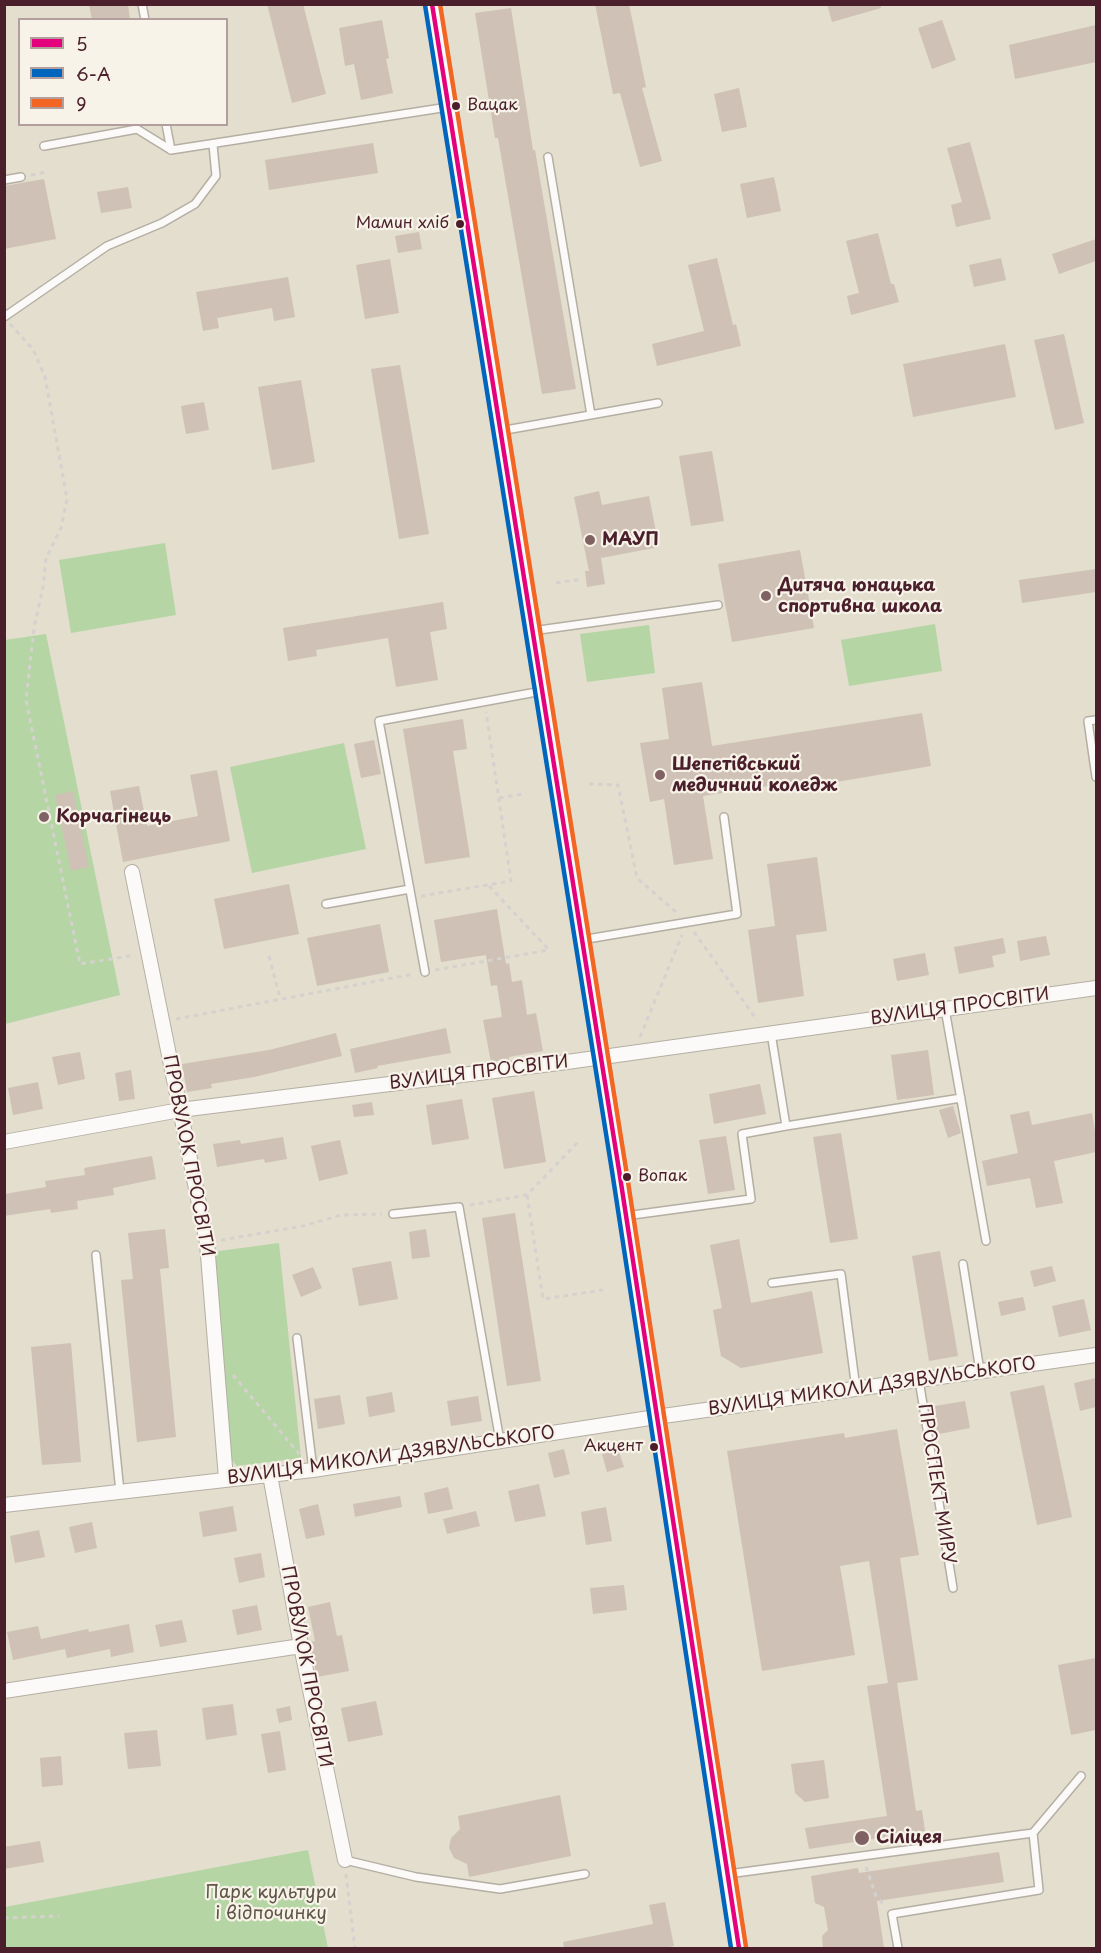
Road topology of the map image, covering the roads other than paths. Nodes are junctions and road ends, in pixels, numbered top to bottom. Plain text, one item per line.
1 (432, 4) edge
2 (448, 107) junction
3 (166, 126) edge
4 (213, 145) junction
5 (44, 146) dead end
6 (171, 150) junction
7 (548, 157) dead end
8 (21, 177) road end
9 (4, 180) edge
10 (4, 317) edge
11 (658, 403) dead end
12 (591, 415) junction
13 (500, 431) junction
14 (718, 605) dead end
15 (532, 631) junction
16 (542, 691) junction
17 (1096, 720) edge
18 (1096, 777) edge
19 (724, 817) dead end
20 (132, 872) dead end
21 (410, 889) junction
22 (326, 904) dead end
23 (581, 940) junction
24 (425, 972) road end
25 (1096, 988) edge
26 (945, 1009) junction
27 (771, 1033) junction
28 (599, 1057) junction
29 (961, 1098) junction
30 (180, 1110) junction
31 (786, 1126) junction
32 (4, 1142) edge
33 (393, 1214) road end
34 (626, 1216) junction
35 (986, 1241) dead end
36 (96, 1255) dead end
37 (963, 1264) dead end
38 (772, 1283) dead end
39 (297, 1338) dead end
40 (1096, 1355) edge
41 (981, 1371) junction
42 (919, 1380) junction
43 (856, 1389) junction
44 (656, 1417) junction
45 (500, 1441) junction
46 (313, 1470) junction
47 (270, 1474) junction
48 (226, 1479) junction
49 (120, 1492) junction
50 (4, 1505) edge
51 (953, 1588) dead end
52 (301, 1646) junction
53 (4, 1691) edge
54 (1081, 1776) dead end
55 (1033, 1833) junction
56 (345, 1860) joint
57 (585, 1874) dead end
58 (728, 1874) junction
59 (739, 1948) edge
60 (898, 1948) edge

1 - 2 street
2 - 4 lane
2 - 13 street
3 - 6 lane
4 - 6 lane
4 - 10 lane
5 - 6 lane
7 - 12 lane
8 - 9 lane
11 - 12 lane
12 - 13 lane
13 - 15 street
14 - 15 lane
15 - 16 street
16 - 21 lane
16 - 23 street
17 - 18 lane
19 - 23 lane
20 - 30 street, ПРОВУЛОК ПРОСВІТИ
21 - 22 lane
21 - 24 lane
23 - 28 street
25 - 26 street, ВУЛИЦЯ ПРОСВІТИ
26 - 27 street, ВУЛИЦЯ ПРОСВІТИ
26 - 29 lane
27 - 28 street, ВУЛИЦЯ ПРОСВІТИ
27 - 31 lane
28 - 30 street, ВУЛИЦЯ ПРОСВІТИ
28 - 34 street
29 - 31 lane
29 - 35 lane
30 - 32 street, ВУЛИЦЯ ПРОСВІТИ
30 - 48 street, ПРОВУЛОК ПРОСВІТИ
31 - 34 lane
33 - 45 lane
34 - 44 street
36 - 49 lane
37 - 41 lane
38 - 43 lane
39 - 46 lane
40 - 41 street, ВУЛИЦЯ МИКОЛИ ДЗЯВУЛЬСЬКОГО
41 - 42 street, ВУЛИЦЯ МИКОЛИ ДЗЯВУЛЬСЬКОГО
42 - 43 street, ВУЛИЦЯ МИКОЛИ ДЗЯВУЛЬСЬКОГО
42 - 51 lane, ПРОСПЕКТ МИРУ
43 - 44 street, ВУЛИЦЯ МИКОЛИ ДЗЯВУЛЬСЬКОГО
44 - 45 street, ВУЛИЦЯ МИКОЛИ ДЗЯВУЛЬСЬКОГО
44 - 58 street
45 - 46 street, ВУЛИЦЯ МИКОЛИ ДЗЯВУЛЬСЬКОГО
46 - 47 street, ВУЛИЦЯ МИКОЛИ ДЗЯВУЛЬСЬКОГО
47 - 48 street, ВУЛИЦЯ МИКОЛИ ДЗЯВУЛЬСЬКОГО
47 - 52 street, ПРОВУЛОК ПРОСВІТИ
48 - 49 street, ВУЛИЦЯ МИКОЛИ ДЗЯВУЛЬСЬКОГО
49 - 50 street, ВУЛИЦЯ МИКОЛИ ДЗЯВУЛЬСЬКОГО
52 - 53 street
52 - 56 street, ПРОВУЛОК ПРОСВІТИ
54 - 55 lane
55 - 58 lane
55 - 60 lane
56 - 57 lane
58 - 59 street

